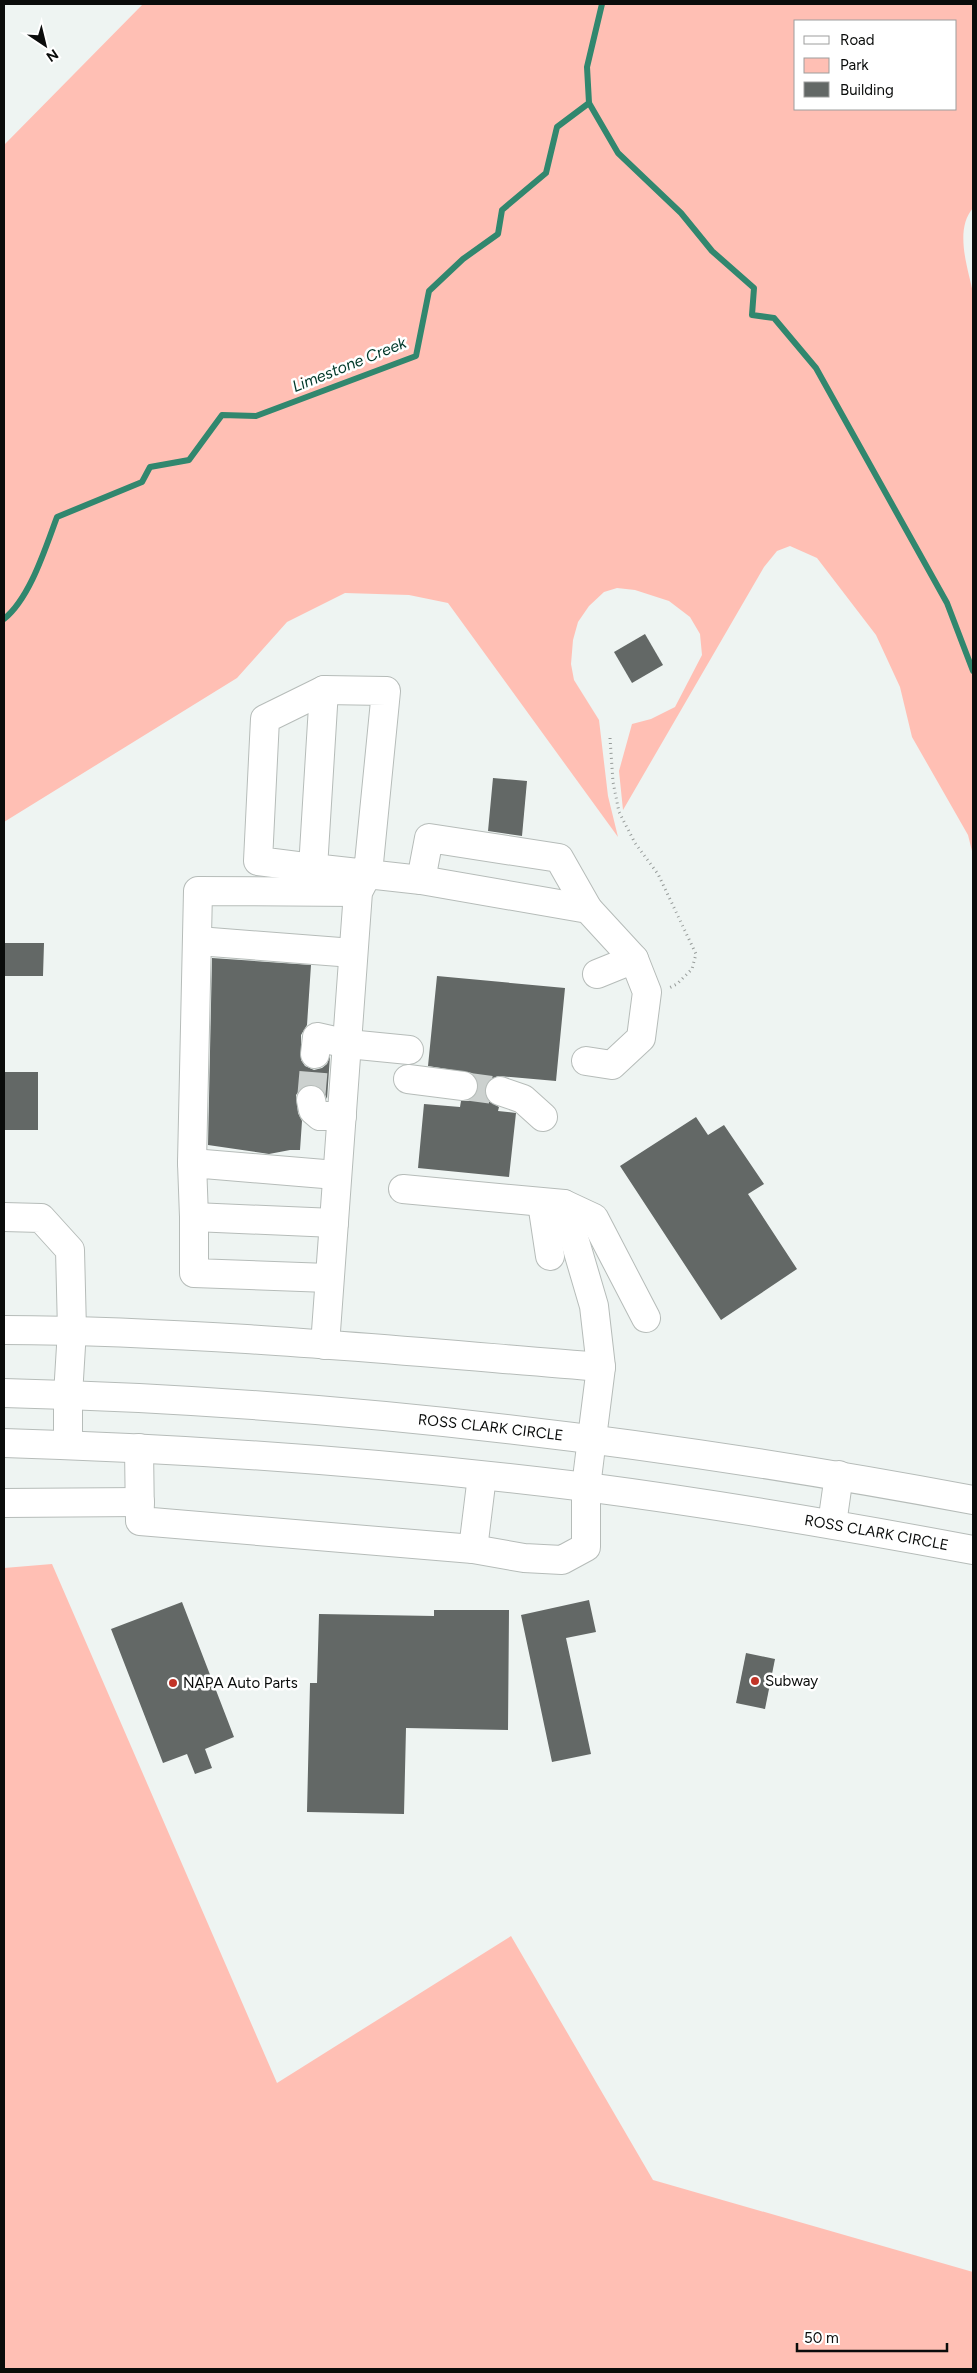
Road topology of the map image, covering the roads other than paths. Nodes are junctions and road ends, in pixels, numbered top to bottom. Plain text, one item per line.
1 (324, 690) junction
2 (313, 868) junction
3 (421, 880) junction
4 (363, 883) junction
5 (588, 909) junction
6 (198, 941) junction
7 (353, 952) junction
8 (634, 959) junction
9 (597, 974) dead end
10 (348, 1044) junction
11 (409, 1050) dead end
12 (316, 1054) tunnel mouth
13 (586, 1061) dead end
14 (408, 1079) dead end
15 (463, 1086) tunnel mouth
16 (500, 1091) tunnel mouth
17 (311, 1100) dead end
18 (342, 1116) junction
19 (543, 1117) dead end
20 (192, 1163) junction
21 (336, 1175) junction
22 (403, 1189) dead end
23 (553, 1204) junction
24 (4, 1216) edge
25 (194, 1217) junction
26 (334, 1223) junction
27 (550, 1256) dead end
28 (328, 1278) junction
29 (646, 1318) dead end
30 (4, 1330) edge
31 (72, 1330) junction
32 (325, 1344) junction
33 (601, 1367) junction
34 (4, 1393) edge
35 (68, 1395) junction
36 (592, 1438) junction
37 (4, 1443) edge
38 (68, 1445) junction
39 (140, 1448) junction
40 (839, 1475) junction
41 (482, 1476) junction
42 (586, 1487) junction
43 (973, 1500) edge
44 (140, 1502) junction
45 (4, 1503) edge
46 (832, 1524) junction
47 (473, 1549) junction
48 (973, 1550) edge

1 - 2 main road
1 - 2 main road
1 - 4 main road
2 - 4 main road
3 - 4 main road
3 - 5 main road
3 - 5 main road
4 - 6 main road
4 - 7 main road
5 - 8 main road
6 - 7 main road
6 - 20 main road
7 - 10 main road
8 - 9 main road
8 - 13 main road
10 - 11 main road
10 - 12 main road
10 - 18 main road
14 - 15 main road
16 - 19 main road
17 - 18 main road
18 - 21 main road
20 - 21 main road
20 - 25 main road
21 - 26 main road
22 - 23 main road
23 - 27 main road
23 - 29 main road
23 - 33 main road
24 - 31 main road
25 - 26 main road
25 - 28 main road
26 - 28 main road
28 - 32 main road
30 - 31 main road
31 - 32 main road
31 - 35 main road
32 - 33 main road
33 - 36 main road
34 - 35 main road, ROSS CLARK CIRCLE
35 - 36 main road, ROSS CLARK CIRCLE
35 - 38 main road
36 - 40 main road, ROSS CLARK CIRCLE
36 - 42 main road
37 - 38 main road, ROSS CLARK CIRCLE
38 - 39 main road, ROSS CLARK CIRCLE
39 - 41 main road, ROSS CLARK CIRCLE
39 - 44 main road
40 - 43 main road, ROSS CLARK CIRCLE
40 - 46 main road
41 - 42 main road, ROSS CLARK CIRCLE
41 - 47 main road
42 - 46 main road, ROSS CLARK CIRCLE
42 - 47 main road
44 - 45 main road
44 - 47 main road
46 - 48 main road, ROSS CLARK CIRCLE

